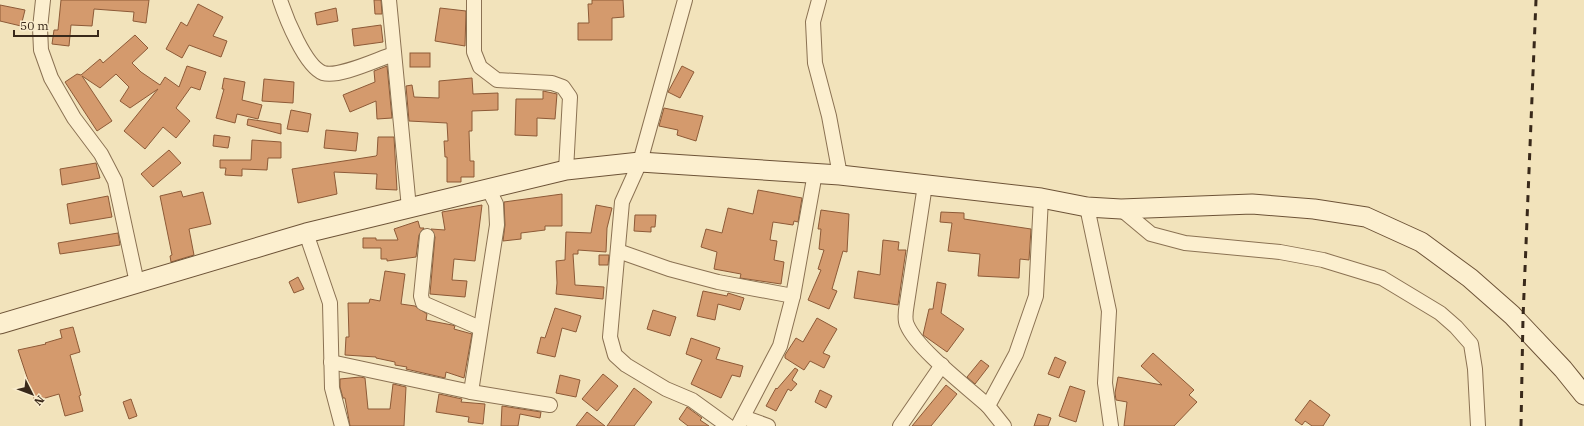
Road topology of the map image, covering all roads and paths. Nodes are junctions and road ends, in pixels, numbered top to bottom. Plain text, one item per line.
1 (43, 0) edge
2 (280, 0) edge
3 (389, 0) edge
4 (474, 0) edge
5 (685, 0) edge
6 (819, 0) edge
7 (394, 54) junction
8 (640, 162) junction
9 (566, 170) junction
10 (815, 173) junction
11 (840, 175) junction
12 (925, 185) junction
13 (488, 188) junction
14 (1042, 198) junction
15 (1087, 207) junction
16 (409, 208) junction
17 (1121, 209) junction
18 (306, 233) junction
19 (427, 236) dead end
20 (618, 252) junction
21 (137, 284) junction
22 (793, 296) junction
23 (0, 324) edge
24 (480, 328) junction
25 (331, 362) junction
26 (942, 365) junction
27 (471, 392) junction
28 (1584, 395) edge
29 (550, 405) dead end
30 (988, 406) junction
31 (740, 422) edge
32 (342, 426) edge
33 (728, 426) edge
34 (768, 426) edge
35 (900, 426) edge
36 (1004, 426) edge
37 (1110, 426) edge
38 (1478, 426) edge

1 - 21 street
2 - 7 street
3 - 7 street
4 - 9 street
5 - 8 street
6 - 11 street
7 - 16 street
8 - 9 street
8 - 10 street
8 - 20 street
9 - 13 street
10 - 11 street
10 - 22 street
11 - 12 street
12 - 14 street
12 - 26 street
13 - 16 street
13 - 24 street
14 - 15 street
14 - 30 street
15 - 17 street
15 - 37 street
16 - 18 street
17 - 28 street
17 - 38 street
18 - 21 street
18 - 25 street
19 - 24 street
20 - 22 street
20 - 33 street
21 - 23 street
22 - 31 street
24 - 27 street
25 - 27 street
25 - 32 street
26 - 30 street
26 - 35 street
27 - 29 street
30 - 36 street
31 - 34 street

